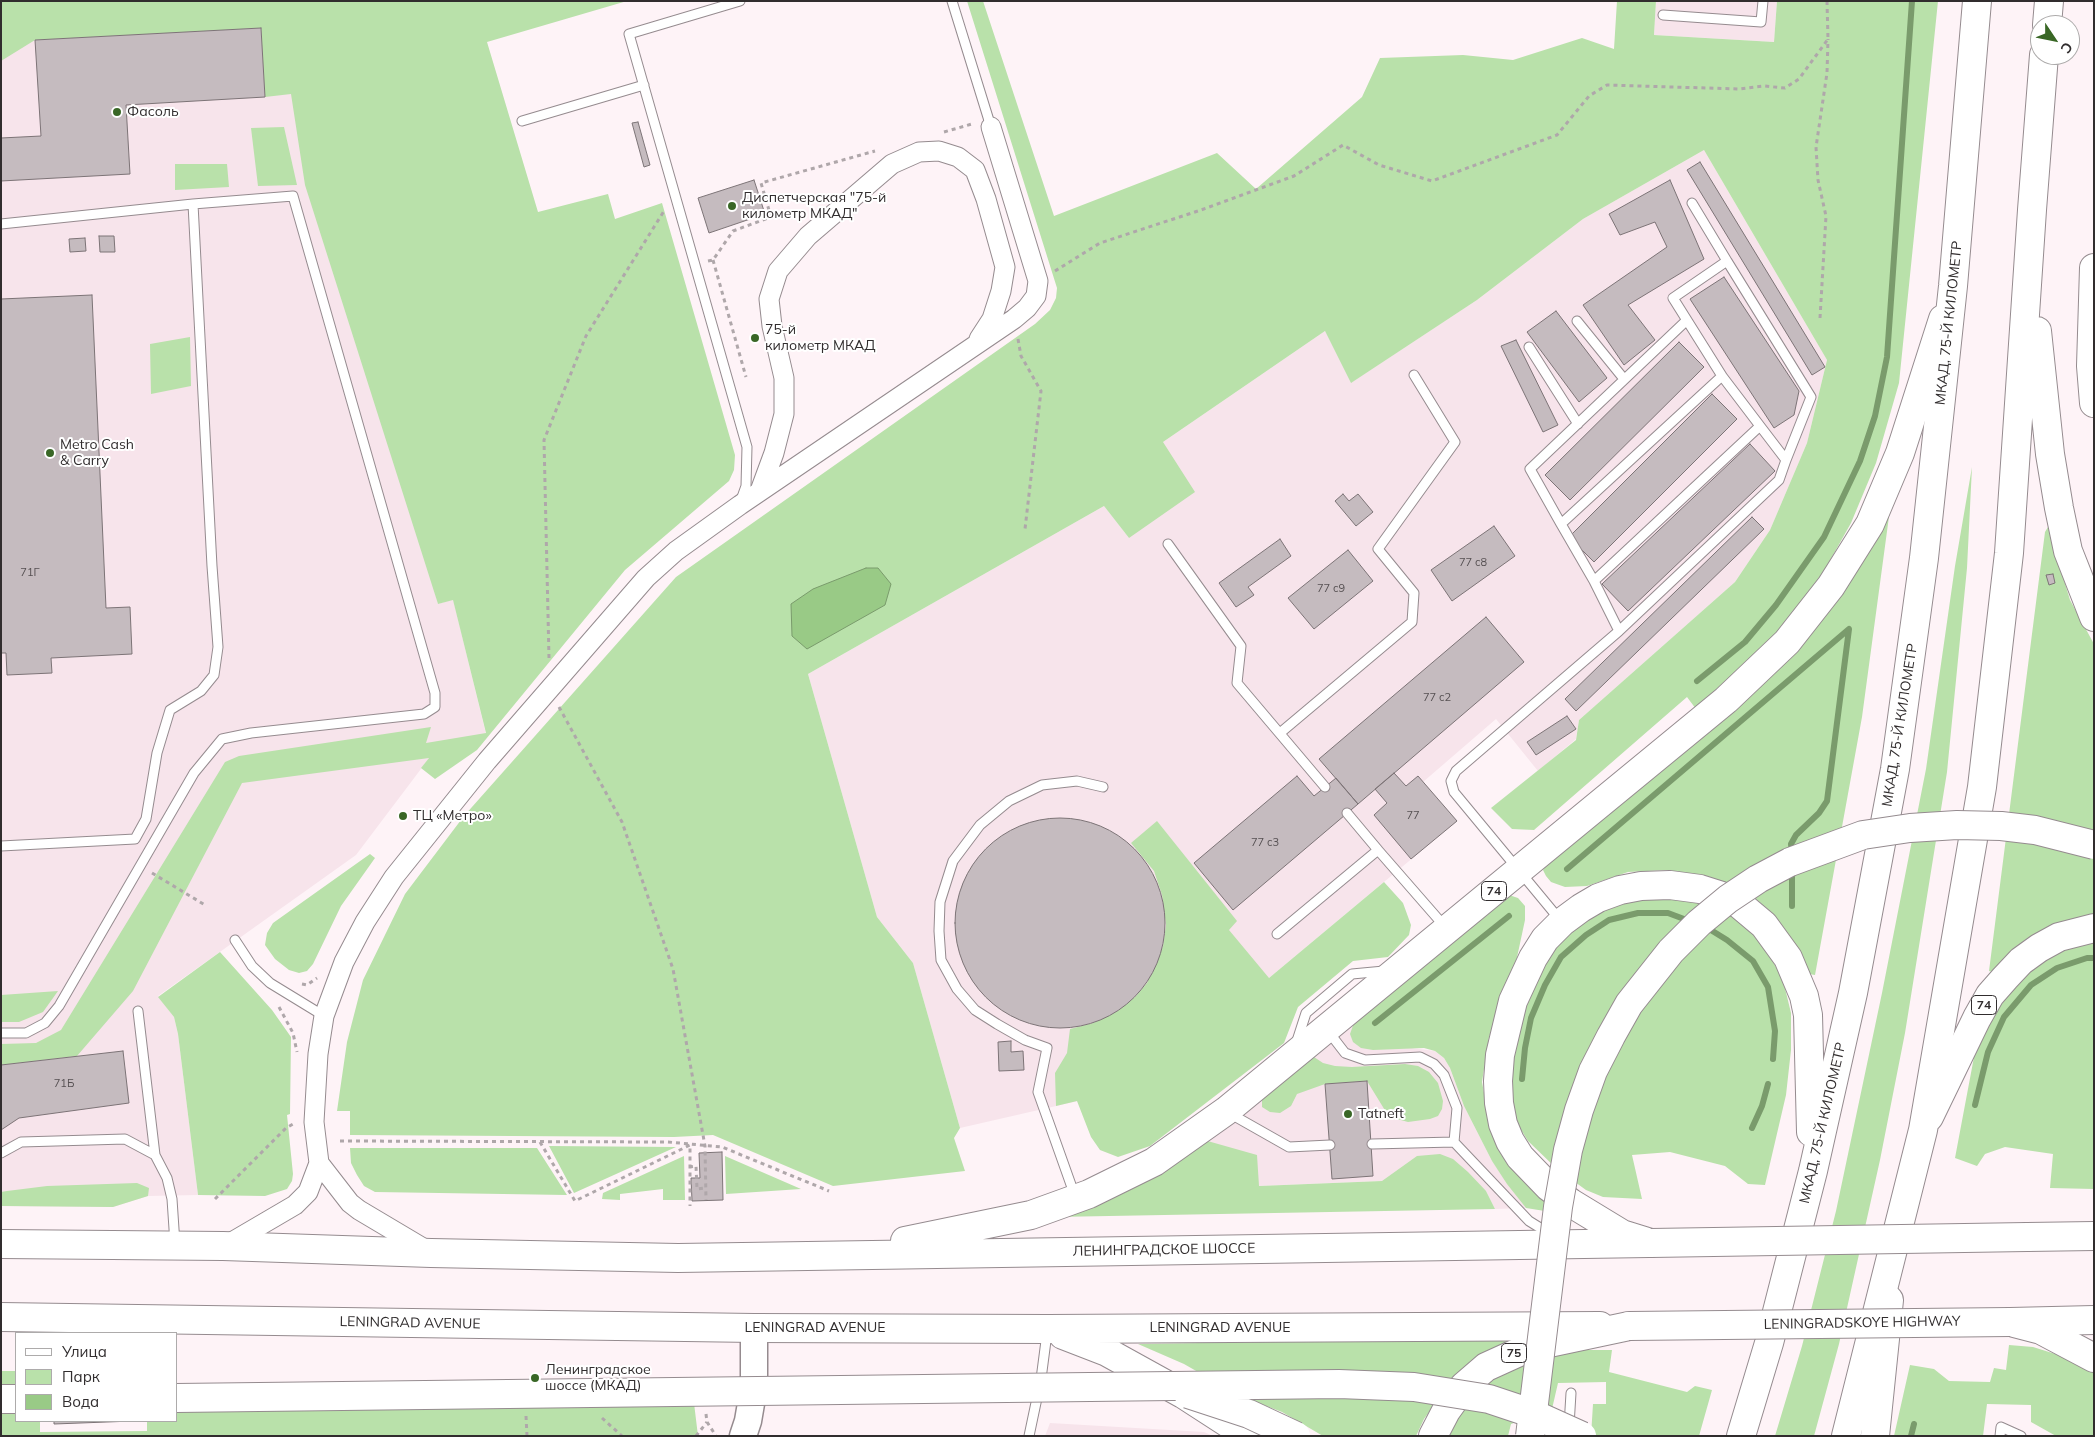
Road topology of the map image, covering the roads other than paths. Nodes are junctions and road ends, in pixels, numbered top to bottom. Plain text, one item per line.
1 (740, 1) edge
2 (952, 1) edge
3 (1763, 1) edge
4 (1977, 1) edge
5 (2049, 1) edge
6 (1663, 15) dead end
7 (2048, 15) edge
8 (2043, 65) edge
9 (644, 85) junction
10 (522, 121) dead end
11 (991, 126) joint
12 (1692, 203) dead end
13 (193, 204) junction
14 (2032, 210) junction
15 (1, 224) edge
16 (1727, 261) junction
17 (2094, 268) edge
18 (1953, 286) junction
19 (1577, 320) dead end
20 (1687, 320) junction
21 (976, 345) junction
22 (1529, 347) dead end
23 (1414, 375) dead end
24 (1722, 376) junction
25 (1624, 380) junction
26 (2094, 403) edge
27 (1578, 424) junction
28 (1760, 426) junction
29 (1786, 460) junction
30 (760, 491) junction
31 (740, 505) junction
32 (1561, 524) junction
33 (1168, 544) dead end
34 (1594, 581) junction
35 (2094, 617) edge
36 (1619, 631) junction
37 (1280, 733) junction
38 (1103, 787) dead end
39 (1325, 787) dead end
40 (1347, 813) dead end
41 (2094, 845) edge
42 (1, 846) edge
43 (1378, 850) junction
44 (1519, 870) junction
45 (1562, 922) junction
46 (2094, 928) edge
47 (1447, 930) junction
48 (1278, 934) dead end
49 (235, 940) dead end
50 (1399, 969) junction
51 (138, 1011) dead end
52 (324, 1016) junction
53 (1326, 1029) junction
54 (1, 1034) edge
55 (1291, 1058) junction
56 (1226, 1111) junction
57 (1923, 1130) junction
58 (1454, 1142) junction
59 (1372, 1144) dead end
60 (1330, 1145) dead end
61 (1, 1153) edge
62 (155, 1155) junction
63 (319, 1163) junction
64 (1813, 1171) junction
65 (1076, 1199) junction
66 (2094, 1226) edge
67 (2094, 1236) edge
68 (2027, 1237) junction
69 (1651, 1243) junction
70 (1, 1244) edge
71 (1567, 1244) junction
72 (223, 1246) junction
73 (175, 1247) junction
74 (1894, 1249) junction
75 (432, 1253) junction
76 (824, 1255) junction
77 (1, 1317) edge
78 (2094, 1320) edge
79 (2010, 1322) junction
80 (1629, 1326) junction
81 (754, 1328) junction
82 (1048, 1330) junction
83 (1769, 1343) junction
84 (2094, 1358) edge
85 (1157, 1387) junction
86 (1571, 1393) dead end
87 (178, 1398) edge
88 (1, 1399) edge
89 (15, 1399) edge
90 (743, 1436) edge
91 (1029, 1436) edge
92 (1248, 1436) edge
93 (1296, 1436) edge
94 (1433, 1436) edge
95 (1530, 1436) edge
96 (1569, 1436) edge
97 (1582, 1436) edge
98 (1724, 1436) edge
99 (1741, 1436) edge
100 (1846, 1436) edge
101 (1875, 1436) edge
102 (2000, 1436) edge
103 (2020, 1436) edge

1 - 9 lane
2 - 11 lane
3 - 6 lane
4 - 18 main road, МКАД, 75-Й КИЛОМЕТР
5 - 7 main road
8 - 14 main road
9 - 10 lane
9 - 31 lane
11 - 21 street
12 - 16 lane
13 - 15 lane
13 - 42 lane
13 - 54 lane
14 - 35 main road
14 - 57 main road
16 - 20 lane
16 - 29 lane
17 - 26 main road
18 - 44 main road, 74
18 - 64 main road, МКАД, 75-Й КИЛОМЕТР
19 - 25 lane
20 - 24 lane
20 - 25 lane
21 - 30 street
21 - 30 street
22 - 27 lane
23 - 37 lane
24 - 28 lane
24 - 32 lane
25 - 27 lane
27 - 32 lane
28 - 29 lane
28 - 34 lane
29 - 36 lane
30 - 31 street
31 - 52 street
32 - 34 lane
33 - 37 lane
34 - 36 lane
36 - 44 lane
37 - 39 lane
38 - 65 lane
40 - 43 lane
41 - 95 main road, bridge
43 - 47 lane
43 - 48 lane
44 - 45 lane
44 - 47 main road, 74
45 - 64 main road
45 - 69 main road
46 - 57 main road, 74
47 - 50 main road, 74
49 - 52 lane
50 - 53 main road, 74
50 - 55 lane
51 - 62 lane
52 - 63 street
53 - 55 main road, 74
53 - 58 lane
55 - 56 main road, 74
56 - 60 lane
56 - 65 main road, 74
57 - 74 main road
58 - 59 lane
58 - 71 lane
61 - 62 lane
62 - 73 lane
63 - 72 street
63 - 75 street
64 - 83 main road, МКАД, 75-Й КИЛОМЕТР
65 - 76 main road, 74
66 - 68 main road
67 - 68 main road
68 - 69 main road, bridge
69 - 71 main road, ЛЕНИНГРАДСКОЕ ШОССЕ
70 - 73 main road
71 - 76 main road, ЛЕНИНГРАДСКОЕ ШОССЕ
72 - 73 main road
72 - 75 main road
74 - 100 main road
74 - 101 main road
75 - 76 main road, ЛЕНИНГРАДСКОЕ ШОССЕ
77 - 81 main road, LENINGRAD AVENUE
78 - 79 main road, LENINGRADSKOYE HIGHWAY
79 - 80 main road, LENINGRADSKOYE HIGHWAY, bridge
79 - 84 main road
80 - 82 main road, LENINGRAD AVENUE
80 - 94 main road, 75
81 - 82 main road, LENINGRAD AVENUE
81 - 90 street
82 - 91 lane
82 - 92 main road
83 - 98 main road
83 - 99 main road, МКАД, 75-Й КИЛОМЕТР
85 - 87 main road, bridge
85 - 93 main road, bridge
85 - 97 main road, bridge
86 - 96 lane
88 - 89 main road
102 - 103 lane

